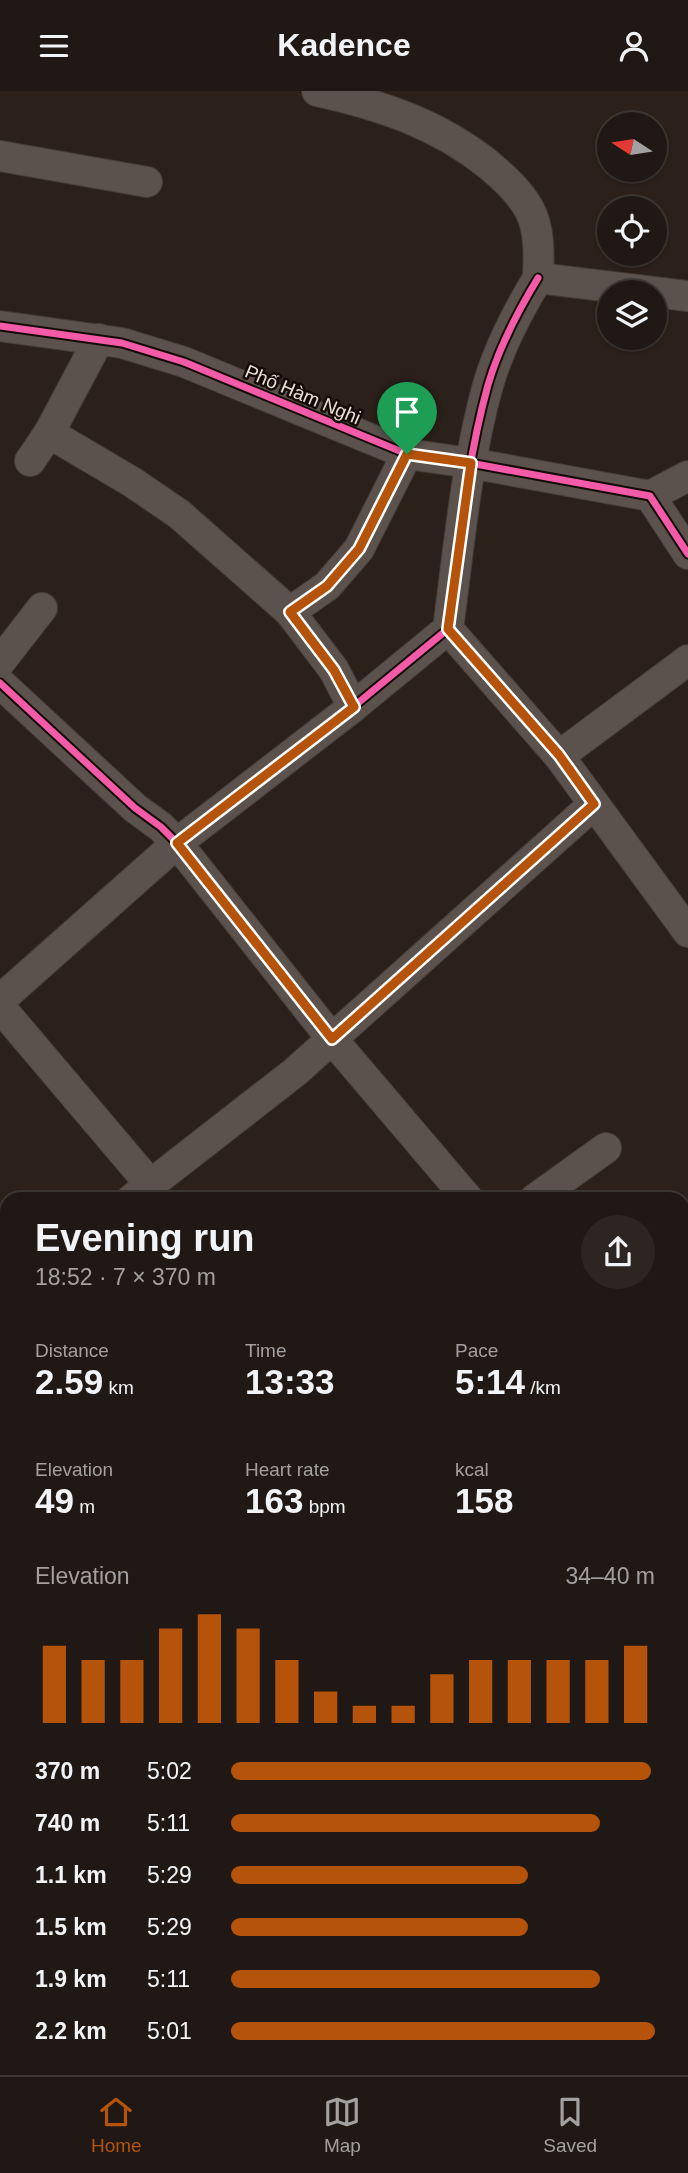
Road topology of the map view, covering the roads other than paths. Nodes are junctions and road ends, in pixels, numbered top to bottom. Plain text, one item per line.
1 (330, 92) edge
2 (0, 156) edge
3 (147, 182) dead end
4 (538, 278) junction
5 (688, 296) edge
6 (0, 326) edge
7 (99, 339) junction
8 (49, 433) junction
9 (407, 454) junction
10 (30, 461) dead end
11 (471, 463) junction
12 (688, 476) edge
13 (650, 496) junction
14 (688, 554) edge
15 (42, 608) dead end
16 (290, 612) junction
17 (448, 629) junction
18 (688, 660) edge
19 (0, 662) edge
20 (0, 683) edge
21 (354, 707) junction
22 (559, 755) junction
23 (594, 804) junction
24 (177, 843) junction
25 (688, 932) edge
26 (0, 1000) edge
27 (0, 1007) edge
28 (332, 1039) junction
29 (606, 1148) dead end
30 (141, 1191) edge
31 (462, 1192) edge
32 (545, 1192) edge

1 - 4 street
2 - 3 street
4 - 5 street
4 - 11 street
6 - 7 street, Phố Hàm Nghi
7 - 8 street
7 - 9 street, Phố Hàm Nghi
8 - 10 street
8 - 16 street
9 - 11 street, Phố Hàm Nghi
9 - 16 street
11 - 13 street, Phố Hàm Nghi
11 - 17 street
12 - 13 street
13 - 14 street
15 - 19 street
16 - 21 street
17 - 21 street
17 - 22 street
18 - 22 street
20 - 24 street
21 - 24 street
22 - 23 street
23 - 25 street
23 - 28 street
24 - 26 street
24 - 28 street
27 - 30 street
28 - 30 street
28 - 31 street
29 - 32 street

